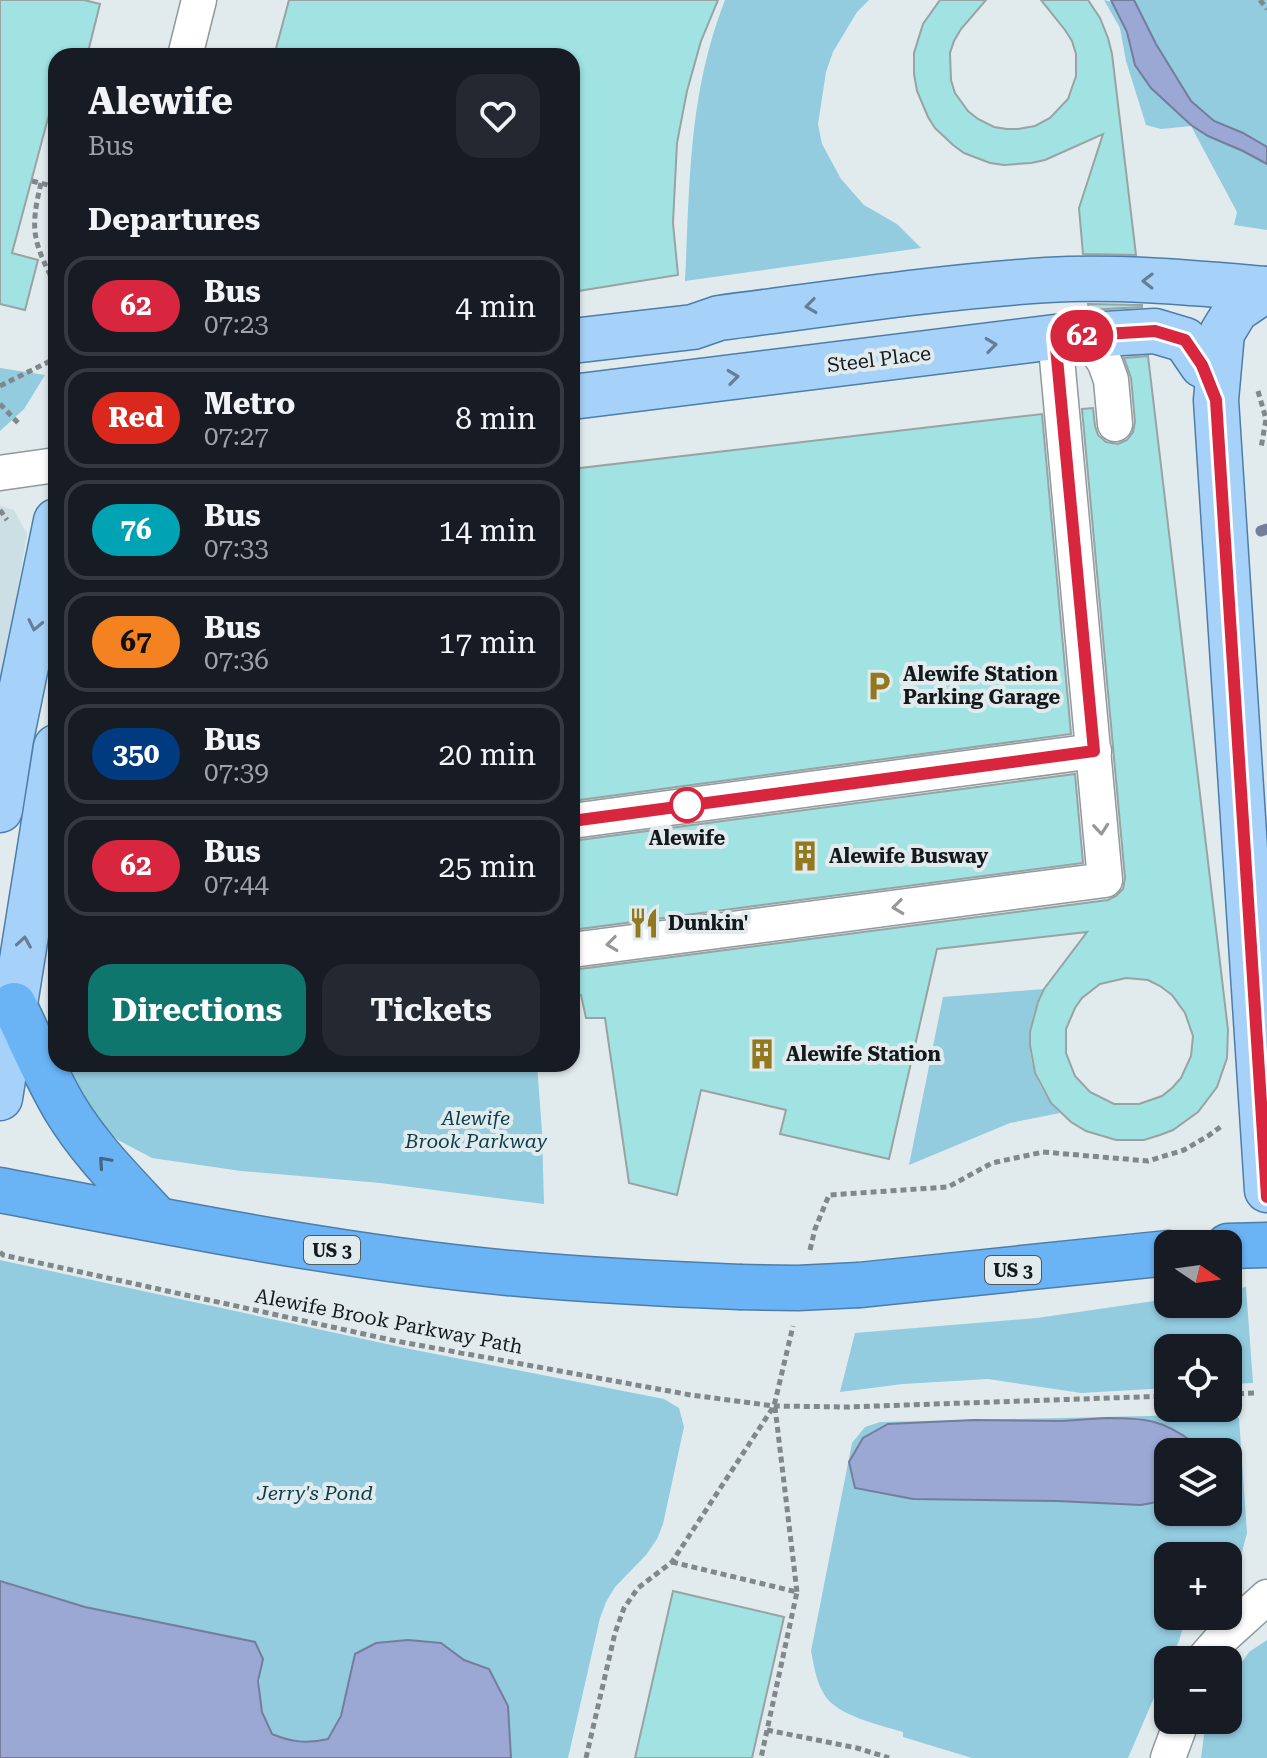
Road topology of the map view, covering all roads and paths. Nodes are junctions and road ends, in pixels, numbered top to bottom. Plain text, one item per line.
1 (199, 0) edge
2 (1260, 0) edge
3 (1267, 9) edge
4 (187, 48) edge
5 (32, 181) dead end
6 (41, 183) junction
7 (48, 185) edge
8 (48, 270) edge
9 (1246, 287) edge
10 (1071, 336) junction
11 (580, 340) edge
12 (48, 362) edge
13 (1201, 369) junction
14 (0, 386) edge
15 (580, 396) edge
16 (0, 404) edge
17 (1115, 424) dead end
18 (20, 425) dead end
19 (48, 466) edge
20 (0, 473) edge
21 (0, 510) edge
22 (7, 520) dead end
23 (48, 560) edge
24 (1094, 751) junction
25 (0, 810) edge
26 (580, 820) edge
27 (48, 844) edge
28 (45, 880) edge
29 (580, 949) edge
30 (14, 1005) junction
31 (0, 1098) edge
32 (1230, 1120) dead end
33 (0, 1190) edge
34 (1267, 1190) edge
35 (157, 1219) junction
36 (0, 1252) edge
37 (1154, 1254) edge
38 (808, 1258) dead end
39 (795, 1317) dead end
40 (1256, 1393) dead end
41 (1242, 1394) edge
42 (1154, 1396) edge
43 (774, 1406) junction
44 (672, 1562) junction
45 (797, 1592) junction
46 (1267, 1597) edge
47 (1215, 1646) edge
48 (767, 1730) junction
49 (1177, 1734) edge
50 (586, 1758) edge
51 (761, 1758) edge
52 (889, 1758) edge
53 (1168, 1758) edge

1 - 4 street
2 - 3 path
5 - 6 path
6 - 7 path
6 - 8 path
9 -> 11 main road
9 - 13 main road
10 - 13 main road, Steel Place
15 -> 10 main road, Steel Place
10 - 17 street
10 - 24 street
12 - 14 path
13 - 34 main road
16 - 18 path
19 - 20 street
21 - 22 path
23 -> 25 main road
24 - 26 street
24 -> 29 street
27 - 28 main road
30 -> 28 main road
30 - 31 main road
35 -> 30 highway
32 - 38 path
33 - 35 highway, US 3
35 - 37 highway, US 3, bridge
36 - 43 path, Alewife Brook Parkway Path
39 - 43 path
40 - 41 path
42 - 43 path, Alewife Brook Parkway Path
43 - 44 path
43 - 45 path
44 - 45 path
44 - 50 path
45 - 48 path
46 - 47 street
48 - 51 path
48 - 52 path
49 - 53 street

